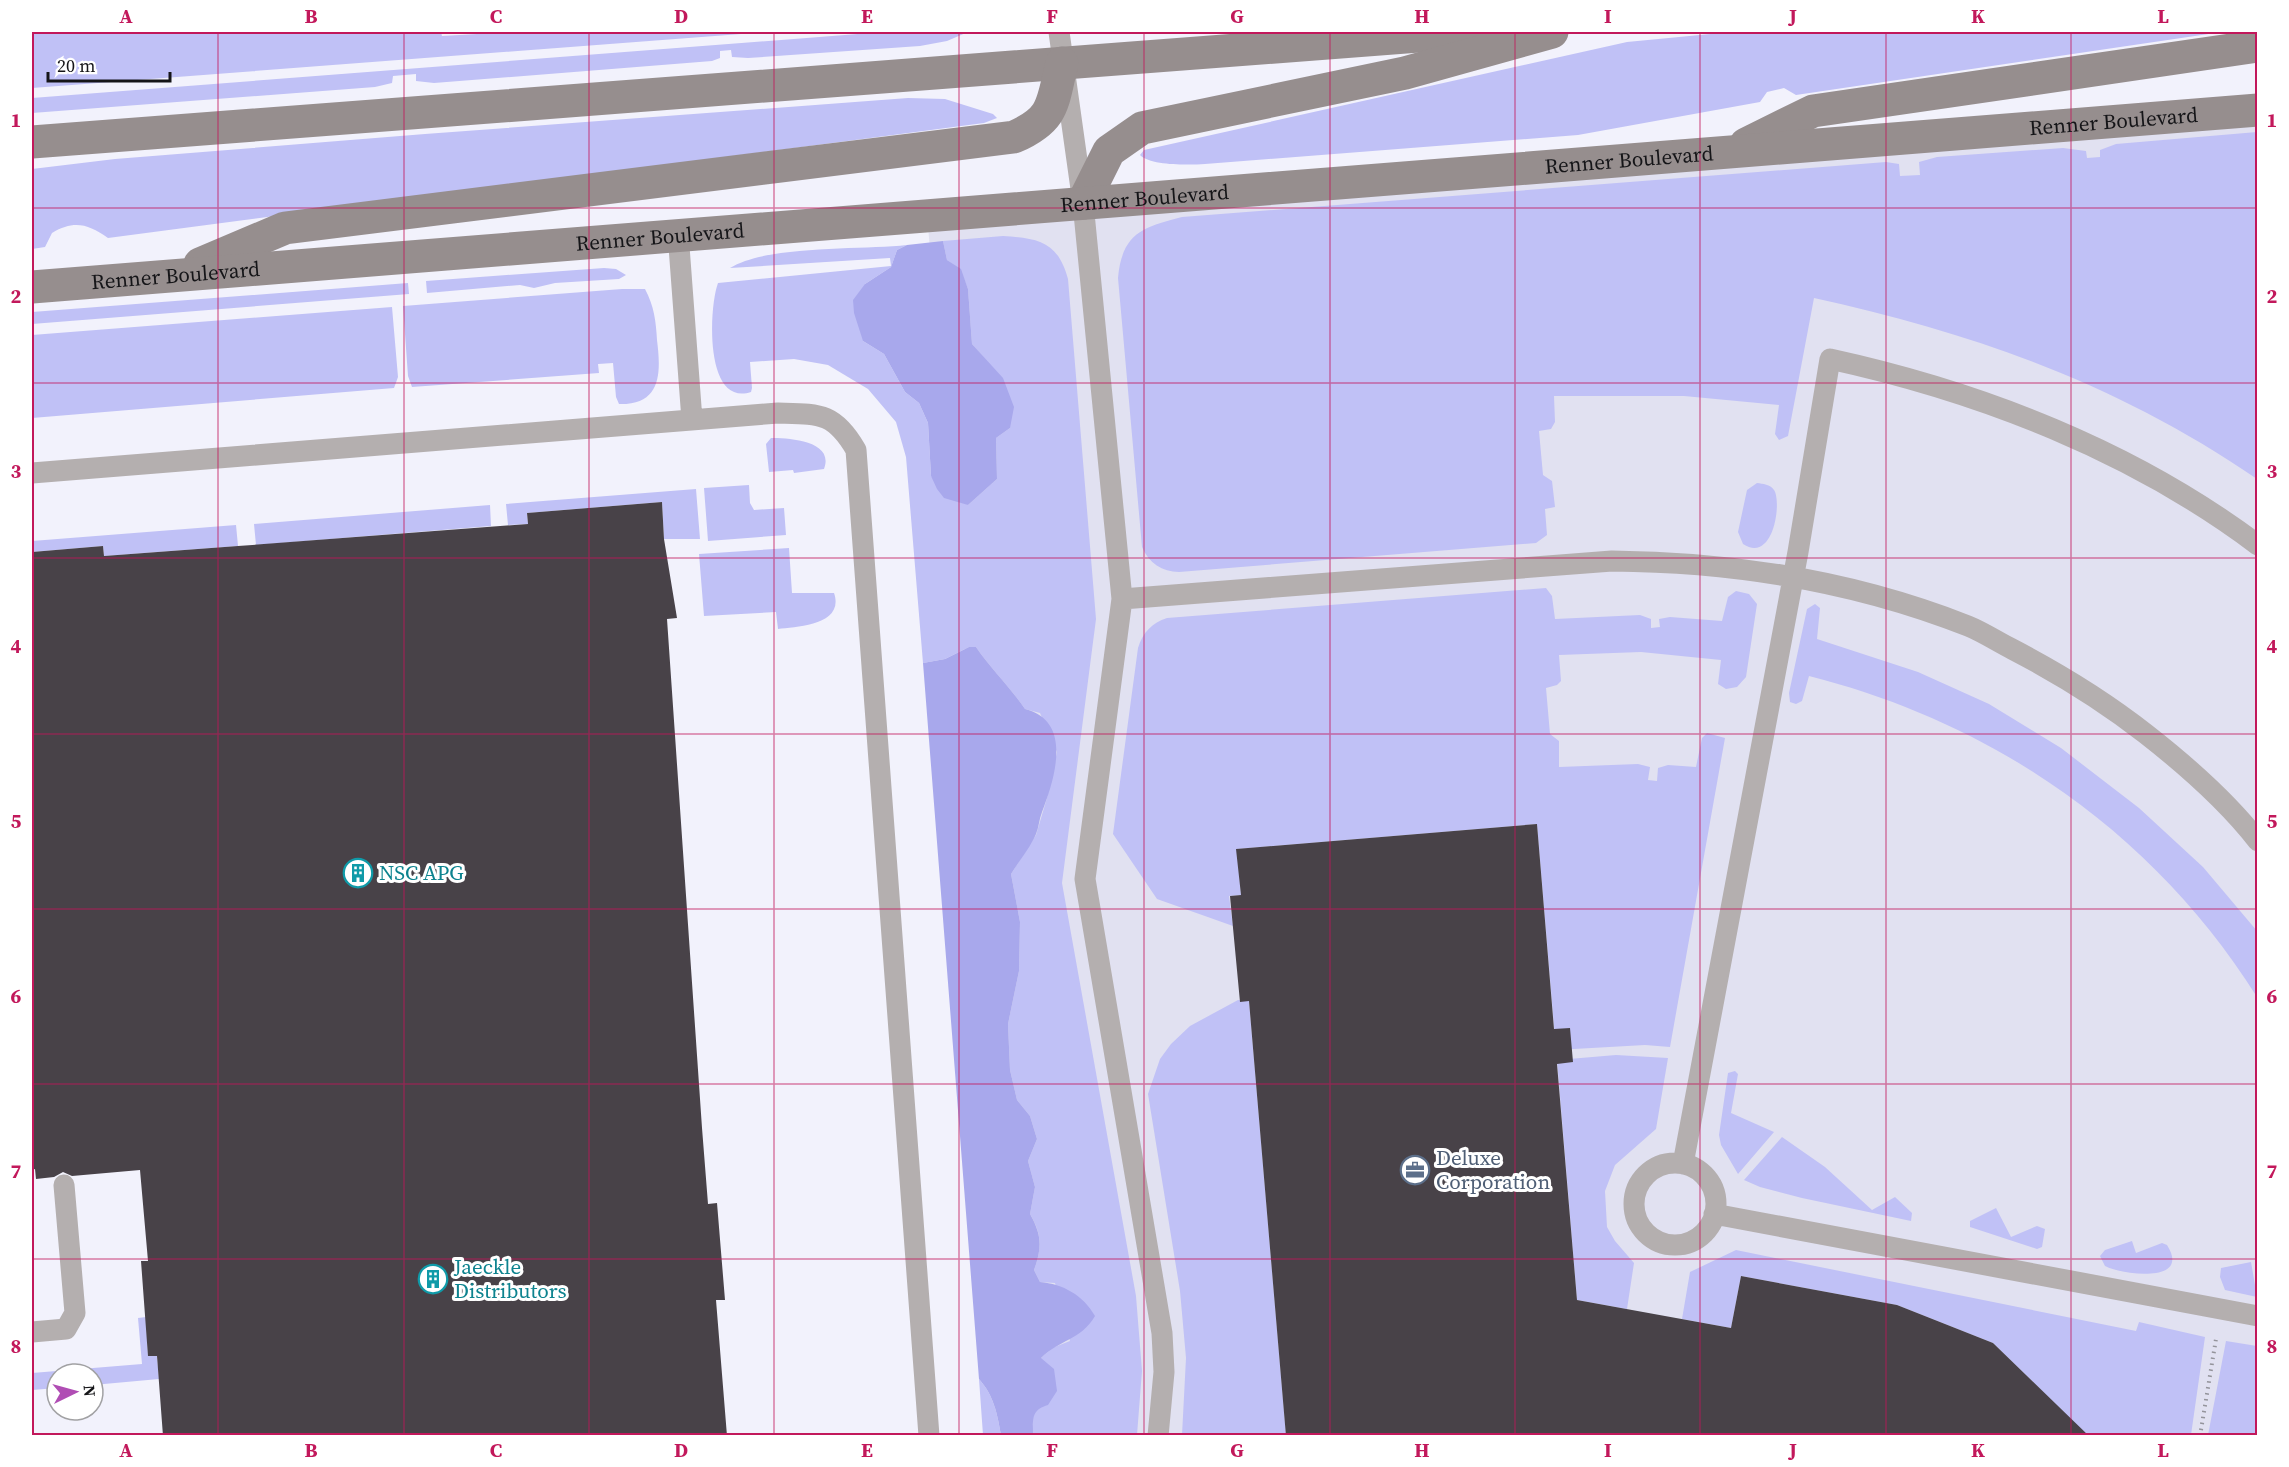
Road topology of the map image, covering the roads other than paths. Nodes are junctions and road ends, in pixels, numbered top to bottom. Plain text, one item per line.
1 (1471, 32) edge
2 (1552, 32) edge
3 (2258, 46) edge
4 (1060, 47) edge
5 (2258, 110) edge
6 (32, 142) edge
7 (1731, 151) junction
8 (1083, 202) junction
9 (678, 233) junction
10 (173, 275) junction
11 (32, 286) edge
12 (692, 420) junction
13 (32, 473) edge
14 (2258, 545) edge
15 (1793, 576) junction
16 (1122, 598) junction
17 (2258, 841) edge
18 (1683, 1164) junction
19 (64, 1185) dead end
20 (1714, 1214) junction
21 (2258, 1316) edge
22 (32, 1332) edge
23 (930, 1436) edge
24 (1158, 1436) edge

1 - 4 main road
2 - 8 main road
3 - 7 main road
4 - 6 main road
4 - 8 lane
4 - 10 main road
5 - 7 main road, Renner Boulevard
7 - 8 main road, Renner Boulevard
8 - 9 main road, Renner Boulevard
8 - 16 lane
9 - 10 main road, Renner Boulevard
9 - 12 lane
10 - 11 main road, Renner Boulevard
12 - 13 lane
12 - 23 lane
14 - 15 lane
15 - 16 lane
15 - 17 lane
15 - 18 lane
16 - 24 lane
18 - 20 lane
18 - 20 lane
19 - 22 lane
20 - 21 lane

